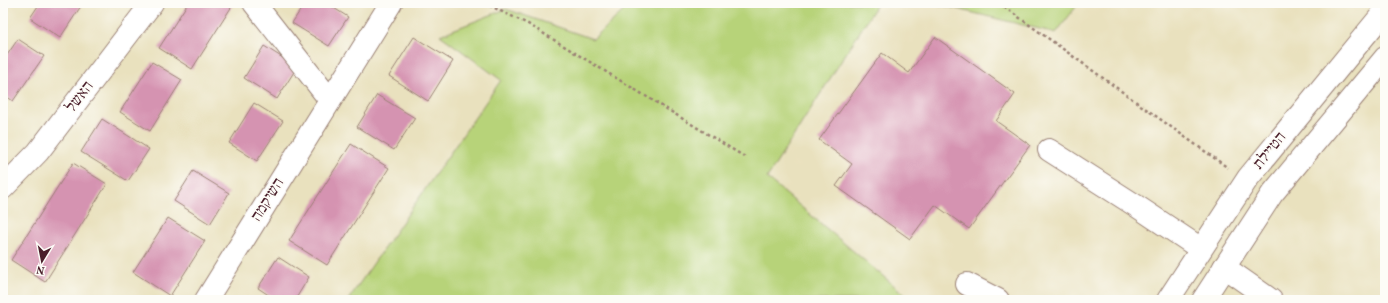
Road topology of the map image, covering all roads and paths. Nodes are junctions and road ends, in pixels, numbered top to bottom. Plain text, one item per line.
1 (152, 3) edge
2 (254, 3) edge
3 (391, 3) edge
4 (484, 3) edge
5 (999, 3) edge
6 (1385, 11) edge
7 (1385, 58) edge
8 (330, 100) junction
9 (1049, 150) dead end
10 (745, 157) dead end
11 (1246, 182) junction
12 (3, 188) edge
13 (1201, 249) junction
14 (1224, 267) junction
15 (967, 284) dead end
16 (206, 300) edge
17 (998, 300) edge
18 (1168, 300) edge
19 (1203, 300) edge
20 (1271, 300) edge

1 - 12 street, האשל
2 - 8 street
3 - 8 street, השיקמה
4 - 10 path
5 - 11 path
6 - 11 street, הטיילת
7 - 14 street, הטיילת
8 - 16 street, השיקמה
9 - 13 street
11 - 13 street, הטיילת
13 - 18 street, הטיילת
14 - 19 street, הטיילת
14 - 20 street
15 - 17 street

